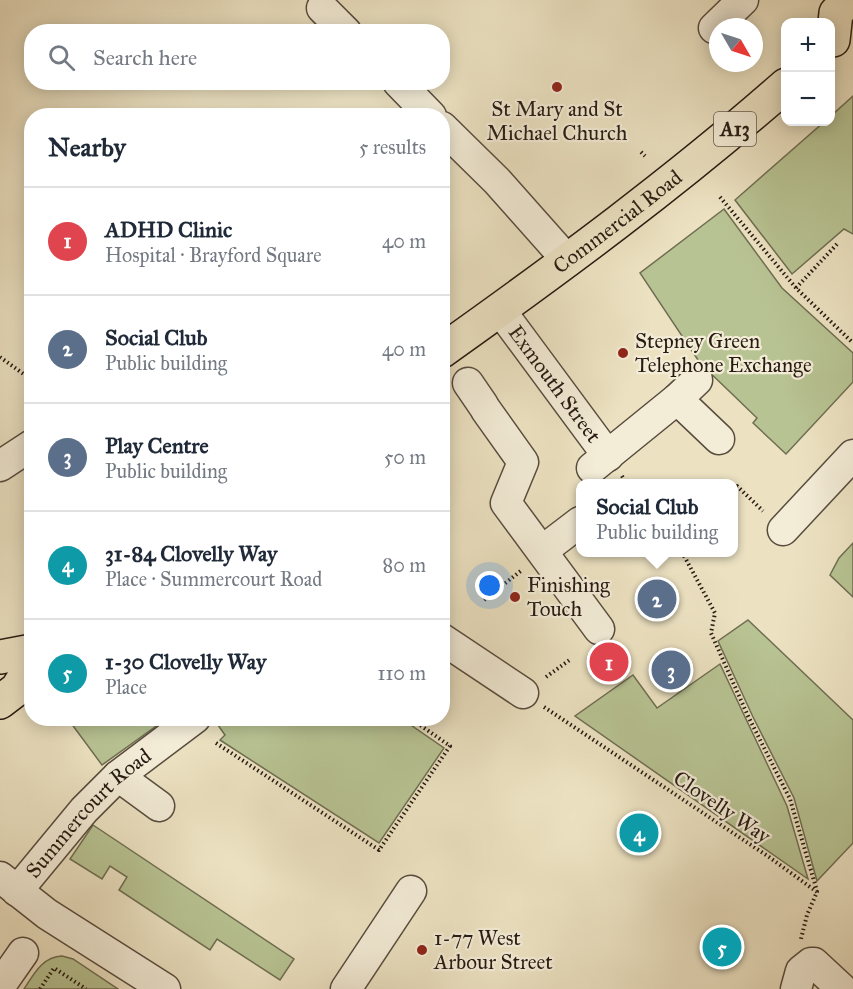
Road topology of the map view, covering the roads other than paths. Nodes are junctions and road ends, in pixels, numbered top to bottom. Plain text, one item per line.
1 (743, 0) edge
2 (848, 0) edge
3 (322, 8) dead end
4 (724, 18) edge
5 (338, 24) edge
6 (839, 41) edge
7 (781, 89) edge
8 (406, 90) edge
9 (423, 108) edge
10 (450, 135) edge
11 (568, 261) junction
12 (500, 310) junction
13 (450, 345) edge
14 (479, 400) dead end
15 (718, 439) dead end
16 (24, 450) edge
17 (853, 455) edge
18 (0, 466) edge
19 (576, 525) edge
20 (783, 530) road end
21 (542, 551) junction
22 (599, 629) dead end
23 (450, 644) edge
24 (24, 652) edge
25 (0, 657) edge
26 (24, 678) edge
27 (523, 693) road end
28 (0, 702) edge
29 (184, 726) edge
30 (118, 776) junction
31 (159, 806) dead end
32 (9, 884) edge
33 (411, 891) dead end
34 (22, 953) dead end
35 (0, 986) edge
36 (165, 989) edge
37 (346, 989) edge
38 (796, 989) edge
39 (842, 989) edge

1 - 4 street
2 - 6 highway
3 - 5 street
7 - 11 highway, Commercial Road / A13
8 - 9 street
10 - 11 street
11 - 12 highway, Commercial Road / A13
12 - 13 highway, Commercial Road / A13
12 - 15 street, Exmouth Street
14 - 21 street
16 - 18 street
17 - 20 street
19 - 21 street
21 - 22 street
23 - 27 street
24 - 25 highway
26 - 28 highway
29 - 30 street, Summercourt Road
30 - 31 street
30 - 32 street, Summercourt Road
32 - 36 street
33 - 37 street
34 - 35 street
38 - 39 street

